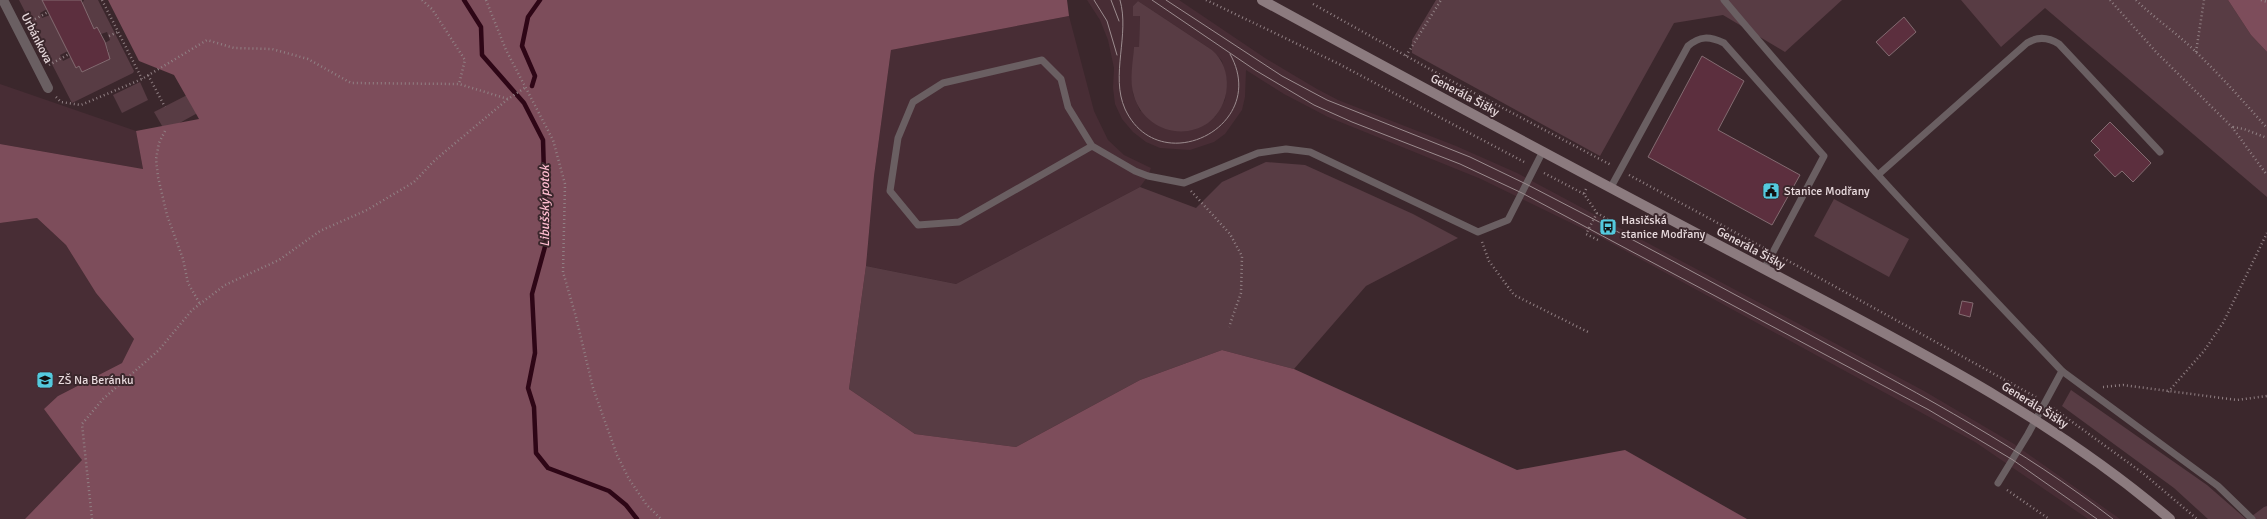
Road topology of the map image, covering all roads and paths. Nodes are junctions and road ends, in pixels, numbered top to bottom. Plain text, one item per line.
1 (3, 0) edge
2 (102, 0) edge
3 (422, 0) edge
4 (486, 0) edge
5 (1206, 0) edge
6 (1262, 0) edge
7 (1441, 0) edge
8 (1724, 0) edge
9 (2110, 0) edge
10 (2136, 0) edge
11 (2204, 0) edge
12 (2261, 0) edge
13 (2267, 2) edge
14 (1313, 4) dead end
15 (48, 12) dead end
16 (28, 23) dead end
17 (118, 32) junction
18 (109, 36) dead end
19 (2196, 52) junction
20 (70, 54) dead end
21 (1406, 56) junction
22 (48, 64) dead end
23 (148, 75) junction
24 (142, 78) junction
25 (459, 84) junction
26 (526, 87) junction
27 (48, 88) joint
28 (508, 99) junction
29 (165, 106) dead end
30 (2232, 127) junction
31 (2267, 128) edge
32 (164, 131) dead end
33 (2267, 138) edge
34 (1092, 146) junction
35 (1543, 151) junction
36 (2160, 152) dead end
37 (1534, 168) junction
38 (1620, 170) junction
39 (1879, 174) junction
40 (2267, 175) edge
41 (1184, 183) junction
42 (1611, 187) junction
43 (1584, 194) dead end
44 (1597, 213) dead end
45 (1478, 232) junction
46 (2267, 233) edge
47 (1598, 240) dead end
48 (1772, 252) junction
49 (1764, 269) junction
50 (200, 304) junction
51 (1229, 327) dead end
52 (1588, 332) dead end
53 (2062, 371) junction
54 (2087, 388) junction
55 (2168, 392) junction
56 (2267, 396) edge
57 (2045, 402) junction
58 (2036, 419) junction
59 (1998, 483) joint
60 (92, 519) edge
61 (661, 519) edge
62 (2049, 519) edge
63 (2170, 519) edge
64 (2197, 519) edge
65 (2252, 519) edge

1 - 27 street, Urbánkova
2 - 17 path
3 - 25 path
4 - 26 path
5 - 37 path
6 - 35 main road, Generála Šišky
7 - 21 path
8 - 39 lane
9 - 30 path
10 - 19 path
11 - 19 path
12 - 13 path
14 - 21 path
15 - 16 path
17 - 18 path
17 - 24 path
19 - 31 path
20 - 22 path
21 - 38 path
23 - 24 path
23 - 25 path
23 - 29 path
24 - 27 path
25 - 28 path
26 - 28 path
26 - 61 path
28 - 50 path
30 - 33 path
30 - 40 path
32 - 50 path
34 - 34 lane
34 - 41 lane
35 - 37 lane
35 - 42 main road, Generála Šišky
36 - 39 lane
37 - 43 path
37 - 45 lane
38 - 42 lane
38 - 48 path
38 - 48 lane
39 - 53 lane
41 - 45 lane
41 - 51 path
42 - 49 main road, Generála Šišky
44 - 47 path
45 - 52 path
46 - 55 path
48 - 49 lane
48 - 57 path
49 - 58 main road, Generála Šišky
50 - 60 path
53 - 54 lane
53 - 57 lane
54 - 55 path
54 - 65 lane
55 - 56 path
57 - 58 lane
57 - 64 path
58 - 59 lane
58 - 63 main road, Generála Šišky
59 - 62 path

